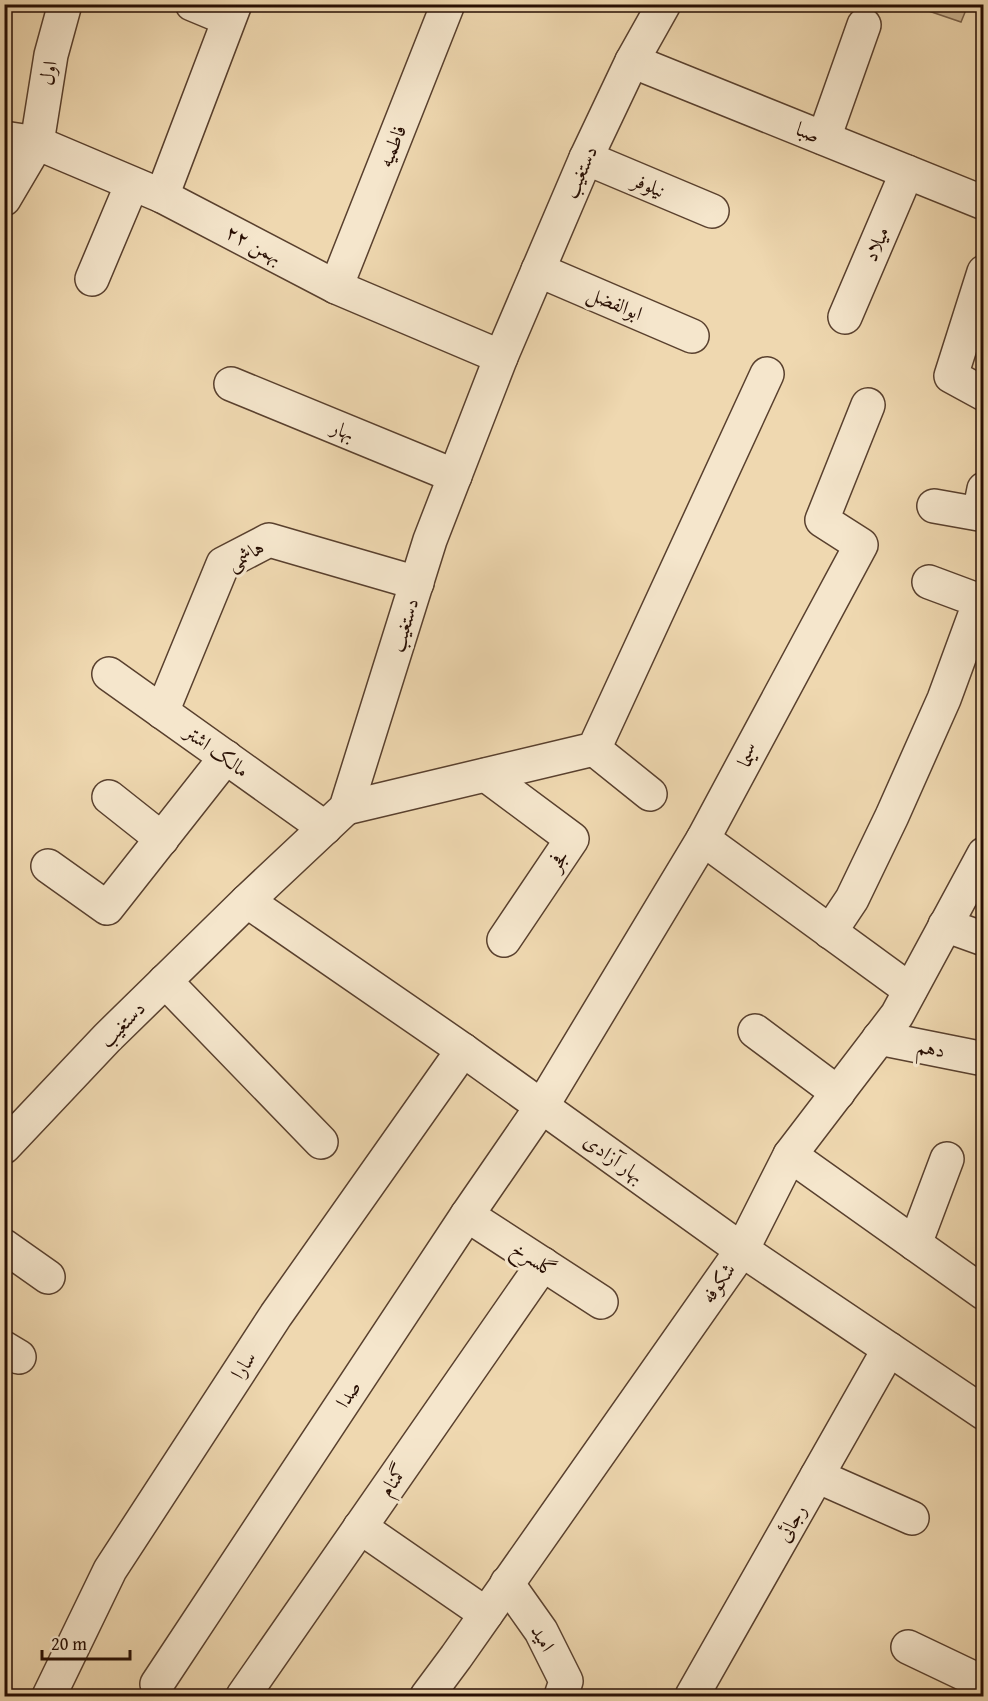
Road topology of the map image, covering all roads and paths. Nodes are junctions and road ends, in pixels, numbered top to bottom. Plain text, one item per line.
1 (65, 4) edge
2 (192, 4) edge
3 (448, 4) edge
4 (664, 4) edge
5 (232, 12) edge
6 (864, 25) dead end
7 (632, 61) junction
8 (4, 138) edge
9 (824, 138) junction
10 (37, 143) junction
11 (586, 158) junction
12 (907, 172) junction
13 (132, 184) junction
14 (162, 196) junction
15 (4, 199) edge
16 (984, 203) edge
17 (712, 211) dead end
18 (538, 270) junction
19 (984, 272) edge
20 (92, 279) dead end
21 (336, 287) junction
22 (844, 317) dead end
23 (692, 336) dead end
24 (501, 357) junction
25 (767, 374) dead end
26 (231, 384) dead end
27 (984, 394) edge
28 (868, 405) dead end
29 (455, 476) junction
30 (984, 489) edge
31 (934, 506) dead end
32 (930, 582) dead end
33 (417, 583) junction
34 (109, 674) dead end
35 (162, 712) junction
36 (594, 749) junction
37 (226, 758) junction
38 (486, 775) junction
39 (650, 794) dead end
40 (109, 797) dead end
41 (336, 818) junction
42 (162, 839) junction
43 (703, 839) junction
44 (984, 854) edge
45 (48, 866) dead end
46 (247, 901) junction
47 (945, 926) junction
48 (830, 932) junction
49 (984, 939) edge
50 (504, 940) dead end
51 (165, 981) junction
52 (910, 990) junction
53 (755, 1031) dead end
54 (879, 1038) junction
55 (463, 1050) junction
56 (984, 1059) edge
57 (838, 1093) junction
58 (542, 1106) junction
59 (321, 1142) dead end
60 (4, 1147) edge
61 (790, 1155) junction
62 (947, 1159) dead end
63 (467, 1215) junction
64 (915, 1244) junction
65 (4, 1246) edge
66 (742, 1250) junction
67 (543, 1264) junction
68 (48, 1277) dead end
69 (981, 1285) edge
70 (601, 1302) dead end
71 (889, 1349) junction
72 (984, 1413) edge
73 (817, 1476) junction
74 (912, 1518) dead end
75 (360, 1527) junction
76 (507, 1583) junction
77 (486, 1614) junction
78 (908, 1647) dead end
79 (971, 1677) edge
80 (157, 1684) dead end
81 (49, 1696) edge
82 (243, 1696) edge
83 (427, 1696) edge
84 (561, 1696) edge
85 (692, 1696) edge

1 - 10 street, اول
2 - 5 street
3 - 21 street, فاطمیه
4 - 7 street, دستغیب
5 - 14 street
6 - 9 street
7 - 9 street, صبا
7 - 11 street, دستغیب
8 - 10 street, ۲۲ بهمن
9 - 12 street, صبا
10 - 13 street, ۲۲ بهمن
10 - 15 street
11 - 17 street, نیلوفر
11 - 18 street, دستغیب
12 - 16 street, صبا
12 - 22 street, میلاد
13 - 14 street, ۲۲ بهمن
13 - 20 street
14 - 21 street, ۲۲ بهمن
18 - 23 street, ابوالفضل
18 - 24 street, دستغیب
19 - 27 street
21 - 24 street, ۲۲ بهمن
24 - 29 street, دستغیب
25 - 36 street
26 - 29 street, بهار
28 - 43 street, سیما
29 - 33 street, دستغیب
30 - 31 street
32 - 48 street
33 - 35 street, هاشمی
33 - 41 street, دستغیب
34 - 35 street, مالک اشتر
35 - 37 street, مالک اشتر
36 - 38 street
36 - 39 street
37 - 41 street, مالک اشتر
37 - 42 street
38 - 41 street
38 - 50 street, فجر
40 - 42 street
41 - 46 street, دستغیب
42 - 45 street
43 - 48 street
43 - 58 street, سیما
44 - 47 street, شکوفه
46 - 51 street, دستغیب
46 - 55 street, بهار آزادی
47 - 49 street
47 - 52 street, شکوفه
48 - 52 street
51 - 59 street
51 - 60 street, دستغیب
52 - 54 street, شکوفه
53 - 57 street
54 - 56 street, دهم
54 - 57 street, شکوفه
55 - 58 street, بهار آزادی
55 - 81 street, سارا
57 - 61 street, شکوفه
58 - 63 street, صدا
58 - 66 street, بهار آزادی
61 - 64 street
61 - 66 street, شکوفه
62 - 64 street
63 - 67 street, گلسرخ
63 - 80 street, صدا
64 - 69 street
65 - 68 street
66 - 71 street, بهار آزادی
66 - 76 street, شکوفه
67 - 70 street, گلسرخ
67 - 75 street, گمنام
71 - 72 street, بهار آزادی
71 - 73 street, رجائی
73 - 74 street
73 - 85 street, رجائی
75 - 77 street
75 - 82 street, گمنام
76 - 77 street, شکوفه
76 - 84 street, امید
77 - 83 street, شکوفه
78 - 79 street

